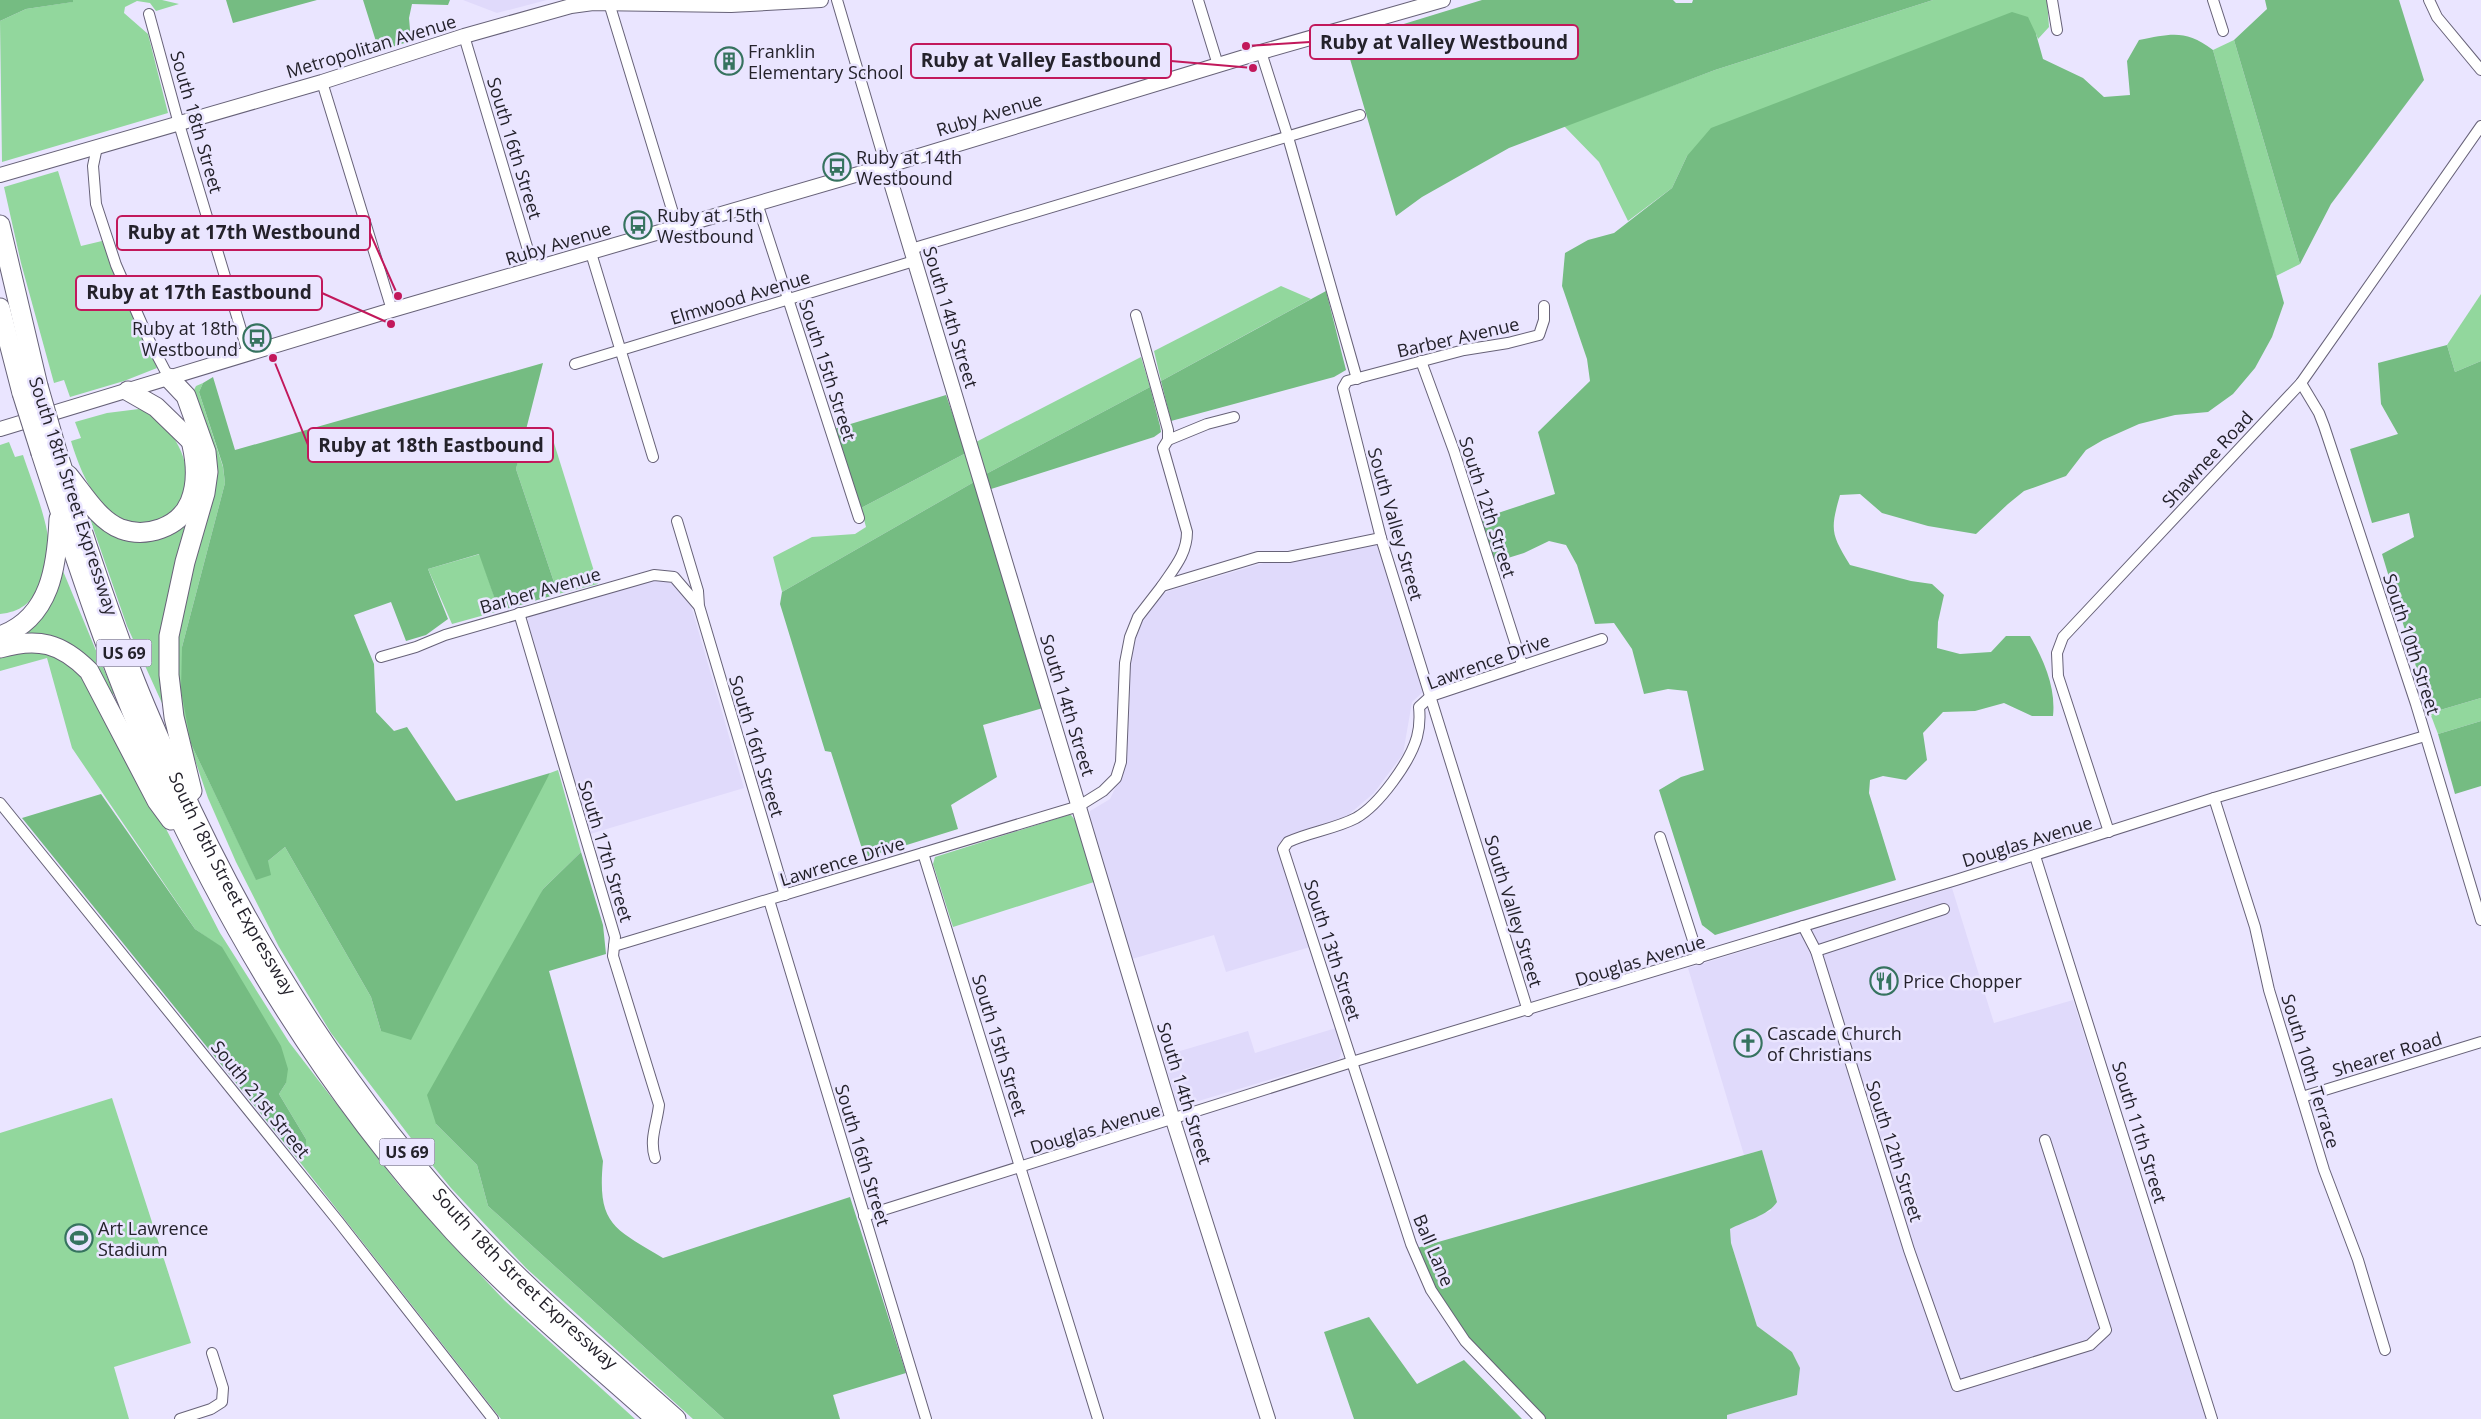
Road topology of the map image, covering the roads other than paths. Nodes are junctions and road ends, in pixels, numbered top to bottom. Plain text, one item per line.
1 (821, 0) edge
2 (837, 0) edge
3 (1198, 0) edge
4 (1443, 0) edge
5 (2052, 0) edge
6 (2213, 0) edge
7 (2429, 0) edge
8 (609, 3) junction
9 (149, 14) dead end
10 (2057, 30) dead end
11 (2223, 31) dead end
12 (464, 36) junction
13 (1261, 52) junction
14 (1218, 65) junction
15 (2481, 70) edge
16 (322, 82) junction
17 (1360, 115) dead end
18 (179, 124) junction
19 (2481, 126) edge
20 (1288, 137) junction
21 (96, 148) junction
22 (886, 166) junction
23 (0, 175) edge
24 (758, 203) junction
25 (0, 225) edge
26 (678, 226) junction
27 (591, 253) junction
28 (912, 255) junction
29 (534, 270) junction
30 (787, 300) junction
31 (1544, 306) dead end
32 (0, 308) edge
33 (392, 310) junction
34 (1136, 315) dead end
35 (620, 349) junction
36 (248, 353) junction
37 (1422, 361) junction
38 (575, 364) dead end
39 (169, 378) junction
40 (1357, 379) junction
41 (2301, 383) junction
42 (30, 390) junction
43 (128, 391) junction
44 (1234, 417) dead end
45 (0, 429) edge
46 (1168, 440) junction
47 (191, 441) junction
48 (48, 450) junction
49 (653, 457) dead end
50 (62, 467) junction
51 (60, 511) junction
52 (859, 518) dead end
53 (677, 521) dead end
54 (1381, 538) junction
55 (1162, 586) junction
56 (699, 606) junction
57 (519, 612) junction
58 (0, 623) edge
59 (21, 624) junction
60 (0, 636) edge
61 (1602, 639) dead end
62 (0, 648) edge
63 (381, 657) dead end
64 (1522, 664) junction
65 (1431, 696) junction
66 (2425, 736) junction
67 (2214, 798) junction
68 (0, 803) edge
69 (1079, 806) junction
70 (2109, 832) junction
71 (202, 834) junction
72 (1660, 837) dead end
73 (1283, 849) joint
74 (923, 853) junction
75 (2035, 856) junction
76 (201, 861) junction
77 (785, 895) junction
78 (769, 900) junction
79 (1944, 909) dead end
80 (2481, 920) edge
81 (1804, 926) junction
82 (614, 946) junction
83 (1816, 951) junction
84 (1700, 959) junction
85 (1528, 1011) junction
86 (2481, 1042) edge
87 (1352, 1062) junction
88 (2302, 1097) junction
89 (1173, 1120) junction
90 (2045, 1140) dead end
91 (655, 1158) dead end
92 (1022, 1168) junction
93 (864, 1216) junction
94 (2385, 1350) dead end
95 (212, 1353) dead end
96 (180, 1419) edge
97 (493, 1419) edge
98 (656, 1419) edge
99 (676, 1419) edge
100 (926, 1419) edge
101 (1098, 1419) edge
102 (1268, 1419) edge
103 (1540, 1419) edge
104 (2212, 1419) edge

1 - 8 street, Metropolitan Avenue
2 - 22 street, South 14th Street
3 - 14 street
4 - 13 street, Ruby Avenue
5 - 10 street
6 - 11 street
7 - 15 street
8 - 12 street, Metropolitan Avenue
8 - 26 street
9 - 18 street, South 18th Street
12 - 16 street, Metropolitan Avenue
12 - 29 street, South 16th Street
13 - 14 street, Ruby Avenue
13 - 20 street
14 - 22 street, Ruby Avenue
16 - 18 street, Metropolitan Avenue
16 - 33 street
17 - 20 street
18 - 21 street, Metropolitan Avenue
18 - 36 street, South 18th Street
19 - 41 street, Shawnee Road
20 - 28 street, Elmwood Avenue
20 - 40 street
21 - 23 street, Metropolitan Avenue
21 - 39 street
22 - 24 street, Ruby Avenue
22 - 28 street, South 14th Street
24 - 26 street, Ruby Avenue
24 - 30 street, South 15th Street
25 - 42 highway, South 18th Street Expressway / US 69
26 - 27 street, Ruby Avenue
27 - 29 street, Ruby Avenue
27 - 35 street
28 - 30 street, Elmwood Avenue
28 - 69 street, South 14th Street
29 - 33 street, Ruby Avenue
30 - 35 street, Elmwood Avenue
30 - 52 street, South 15th Street
31 - 37 street, Barber Avenue
32 - 42 highway, South 18th Street Expressway / US 69
33 - 36 street, Ruby Avenue
34 - 46 street
35 - 38 street, Elmwood Avenue
35 - 49 street
36 - 39 street, Ruby Avenue
37 - 40 street, Barber Avenue
37 - 64 street, South 12th Street
39 - 43 street, Ruby Avenue
39 - 47 highway
39 - 71 highway
40 - 54 street, South Valley Street
41 - 66 street, South 10th Street
41 - 70 street, Shawnee Road
42 - 48 highway, South 18th Street Expressway / US 69, bridge
43 - 45 street, Ruby Avenue
43 - 47 highway
44 - 46 street
46 - 55 street
47 - 50 highway
48 - 50 highway, South 18th Street Expressway / US 69
48 - 51 highway, South 18th Street Expressway / US 69
50 - 71 highway, South 18th Street Expressway / US 69
51 - 59 highway
51 - 76 highway, South 18th Street Expressway / US 69
53 - 56 street, South 16th Street
54 - 55 street
54 - 65 street, South Valley Street
55 - 69 street, Lawrence Drive
56 - 57 street, Barber Avenue
56 - 77 street, South 16th Street
57 - 63 street, Barber Avenue
57 - 82 street, South 17th Street
58 - 59 highway
59 - 60 highway
61 - 64 street, Lawrence Drive
62 - 76 highway
64 - 65 street, Lawrence Drive
65 - 73 street, Lawrence Drive
65 - 85 street, South Valley Street
66 - 67 street, Douglas Avenue
66 - 80 street, South 10th Street
67 - 70 street, Douglas Avenue
67 - 88 street, South 10th Terrace
68 - 97 street, South 21st Street
69 - 74 street, Lawrence Drive
69 - 89 street, South 14th Street
70 - 75 street, Douglas Avenue
71 - 99 highway, South 18th Street Expressway / US 69
72 - 84 street
73 - 87 street, South 13th Street
74 - 77 street, Lawrence Drive
74 - 92 street, South 15th Street
75 - 81 street, Douglas Avenue
75 - 104 street, South 11th Street
76 - 98 highway, South 18th Street Expressway / US 69
77 - 78 street, Lawrence Drive
78 - 82 street, Lawrence Drive
78 - 93 street, South 16th Street
79 - 83 street
81 - 83 street, South 12th Street
81 - 84 street, Douglas Avenue
82 - 91 street, South 17th Street
83 - 90 street, South 12th Street
84 - 85 street, Douglas Avenue
85 - 87 street, Douglas Avenue
86 - 88 street, Shearer Road
87 - 89 street, Douglas Avenue
87 - 103 street, Ball Lane
88 - 94 street, South 10th Terrace
89 - 92 street, Douglas Avenue
89 - 102 street, South 14th Street
92 - 93 street, Douglas Avenue
92 - 101 street, South 15th Street
93 - 100 street, South 16th Street
95 - 96 street

